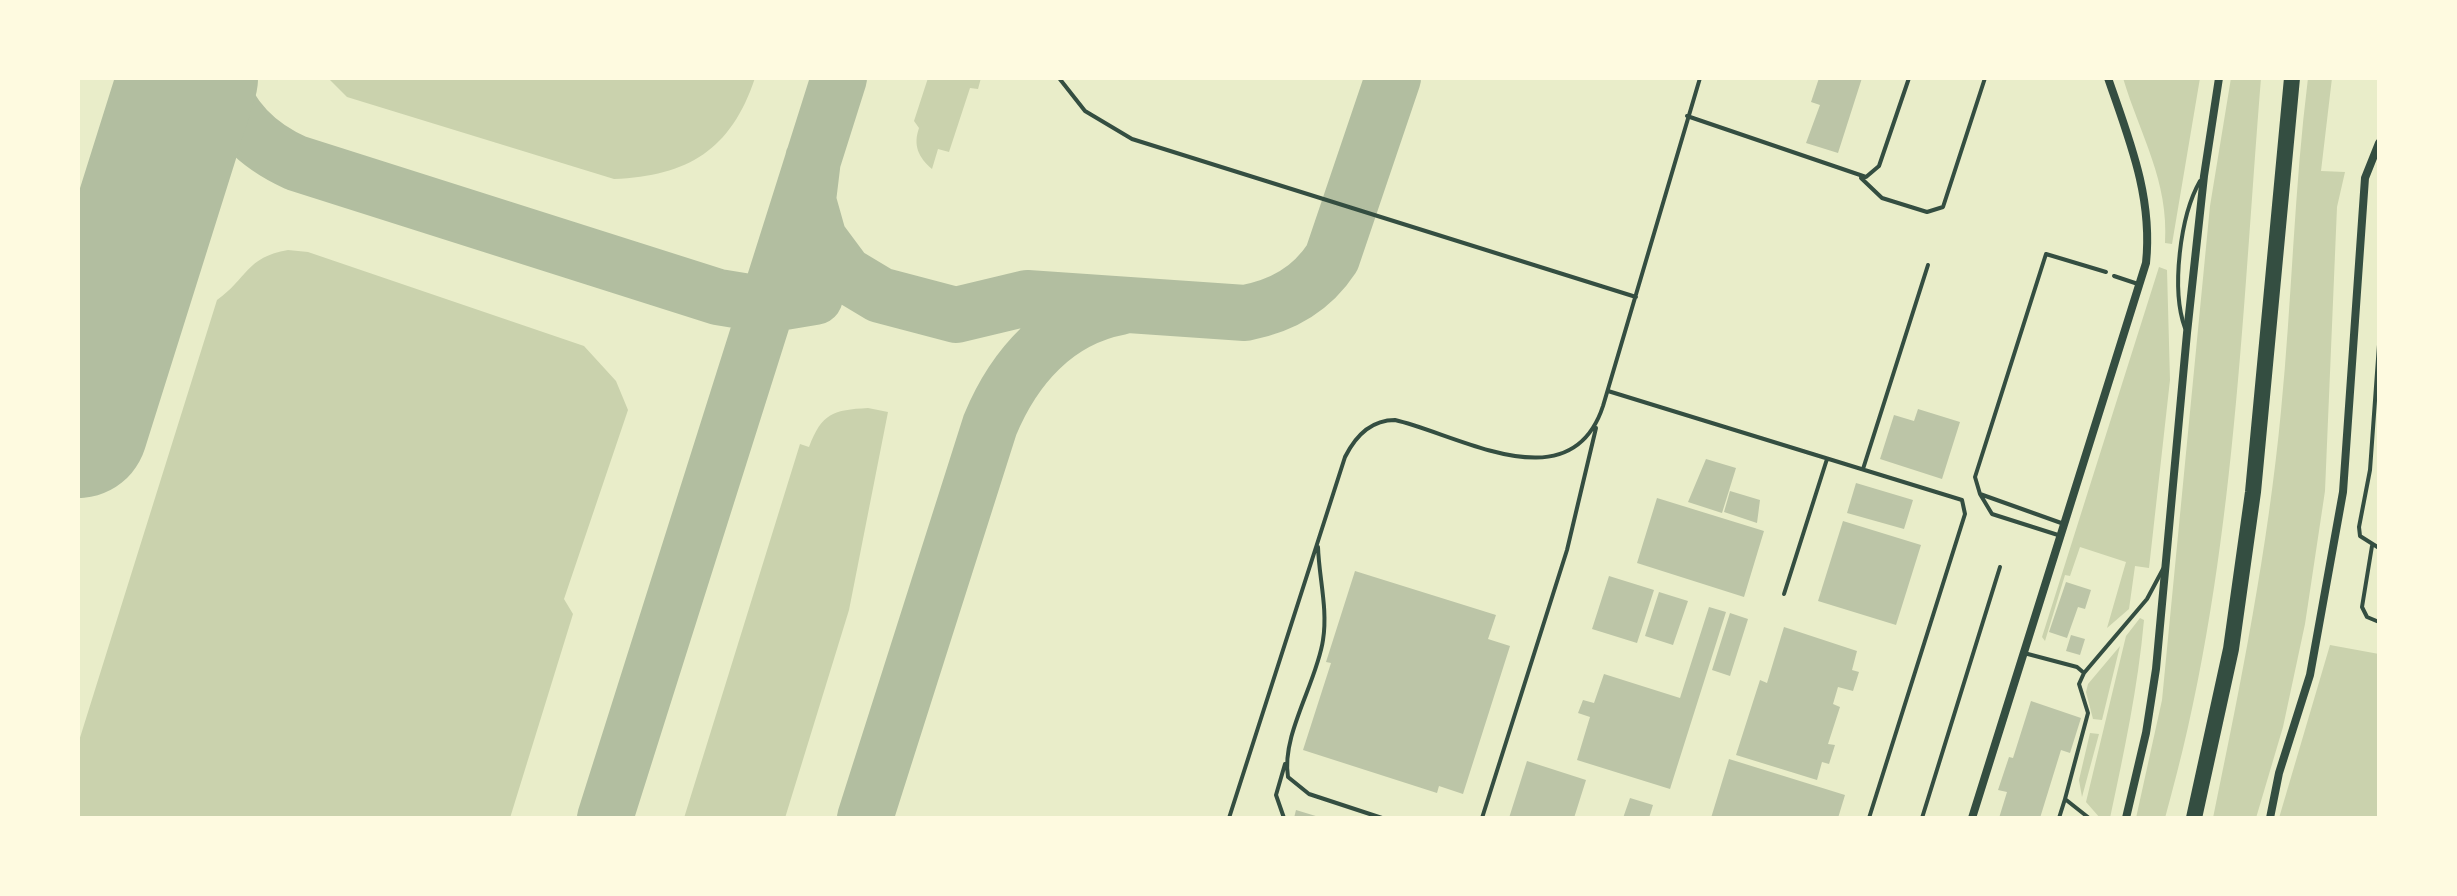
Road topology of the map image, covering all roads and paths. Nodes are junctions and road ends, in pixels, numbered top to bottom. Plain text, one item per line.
1 (1059, 78) edge
2 (1700, 78) edge
3 (1909, 78) edge
4 (1985, 78) edge
5 (2108, 78) edge
6 (2219, 78) edge
7 (2292, 78) edge
8 (1687, 116) junction
9 (2379, 143) edge
10 (2204, 176) junction
11 (1859, 177) junction
12 (1928, 265) dead end
13 (2106, 272) dead end
14 (2114, 276) dead end
15 (2140, 285) junction
16 (1636, 297) junction
17 (2187, 333) junction
18 (2379, 345) edge
19 (1608, 391) junction
20 (1600, 418) junction
21 (1828, 458) junction
22 (1863, 469) junction
23 (1980, 494) junction
24 (2064, 524) junction
25 (2061, 536) junction
26 (1317, 541) junction
27 (2372, 546) junction
28 (2379, 548) edge
29 (2165, 563) junction
30 (2000, 567) dead end
31 (1784, 594) dead end
32 (2379, 622) edge
33 (2024, 653) junction
34 (2084, 673) junction
35 (1287, 757) junction
36 (2065, 799) junction
37 (1229, 818) edge
38 (1284, 818) edge
39 (1382, 818) edge
40 (1482, 818) edge
41 (1869, 818) edge
42 (1922, 818) edge
43 (1972, 818) edge
44 (2059, 818) edge
45 (2089, 818) edge
46 (2126, 818) edge
47 (2194, 818) edge
48 (2270, 818) edge

1 - 16 lane
2 - 8 lane
3 - 11 lane
4 - 11 lane
5 - 15 street
6 - 10 street
7 - 47 highway
8 - 11 lane
8 - 16 lane
9 - 48 street
10 - 17 street
10 - 17 lane
12 - 22 lane
13 - 23 lane
14 - 15 lane
15 - 24 street
16 - 19 lane
17 - 29 street
18 - 27 lane
19 - 20 lane
19 - 21 lane
20 - 26 lane
20 - 40 lane
21 - 22 lane
21 - 31 lane
22 - 41 lane
23 - 24 lane
23 - 25 lane
24 - 25 street
25 - 33 street
26 - 35 lane
26 - 37 lane
27 - 28 lane
27 - 32 lane
29 - 34 lane
29 - 46 street
30 - 42 lane
33 - 34 lane
33 - 43 street
34 - 36 lane
35 - 38 lane
35 - 39 lane
36 - 44 lane
36 - 45 lane

